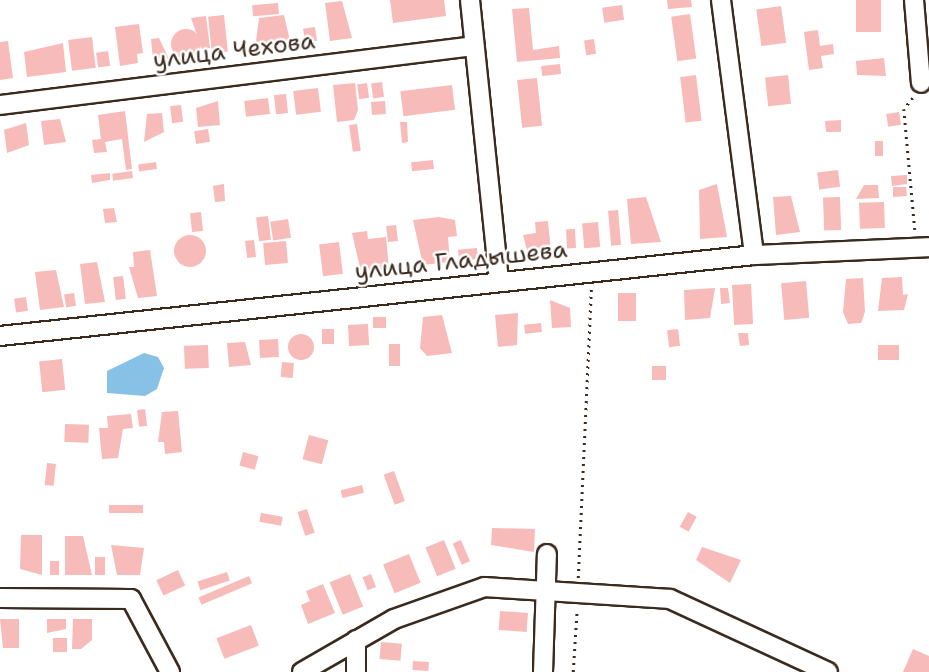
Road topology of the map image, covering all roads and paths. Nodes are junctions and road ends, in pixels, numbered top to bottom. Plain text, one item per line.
1 (470, 0) edge
2 (721, 0) edge
3 (915, 0) edge
4 (474, 46) junction
5 (921, 83) joint
6 (0, 105) edge
7 (923, 247) edge
8 (754, 255) junction
9 (592, 272) junction
10 (499, 282) junction
11 (0, 337) edge
12 (547, 554) dead end
13 (547, 590) junction
14 (578, 591) junction
15 (0, 598) edge
16 (356, 640) junction
17 (170, 672) edge
18 (302, 672) edge
19 (356, 672) edge
20 (543, 672) edge
21 (573, 672) edge
22 (828, 672) edge

1 - 4 street
2 - 8 street
3 - 5 street
4 - 6 street, улица Чехова
4 - 10 street
5 - 7 path
7 - 8 street, улица Гладышева
8 - 9 street, улица Гладышева
9 - 10 street, улица Гладышева
9 - 14 path
10 - 11 street, улица Гладышева
12 - 13 street
13 - 14 street
13 - 16 street
13 - 20 street
14 - 21 path
14 - 22 street
15 - 17 street
16 - 18 street
16 - 19 street

